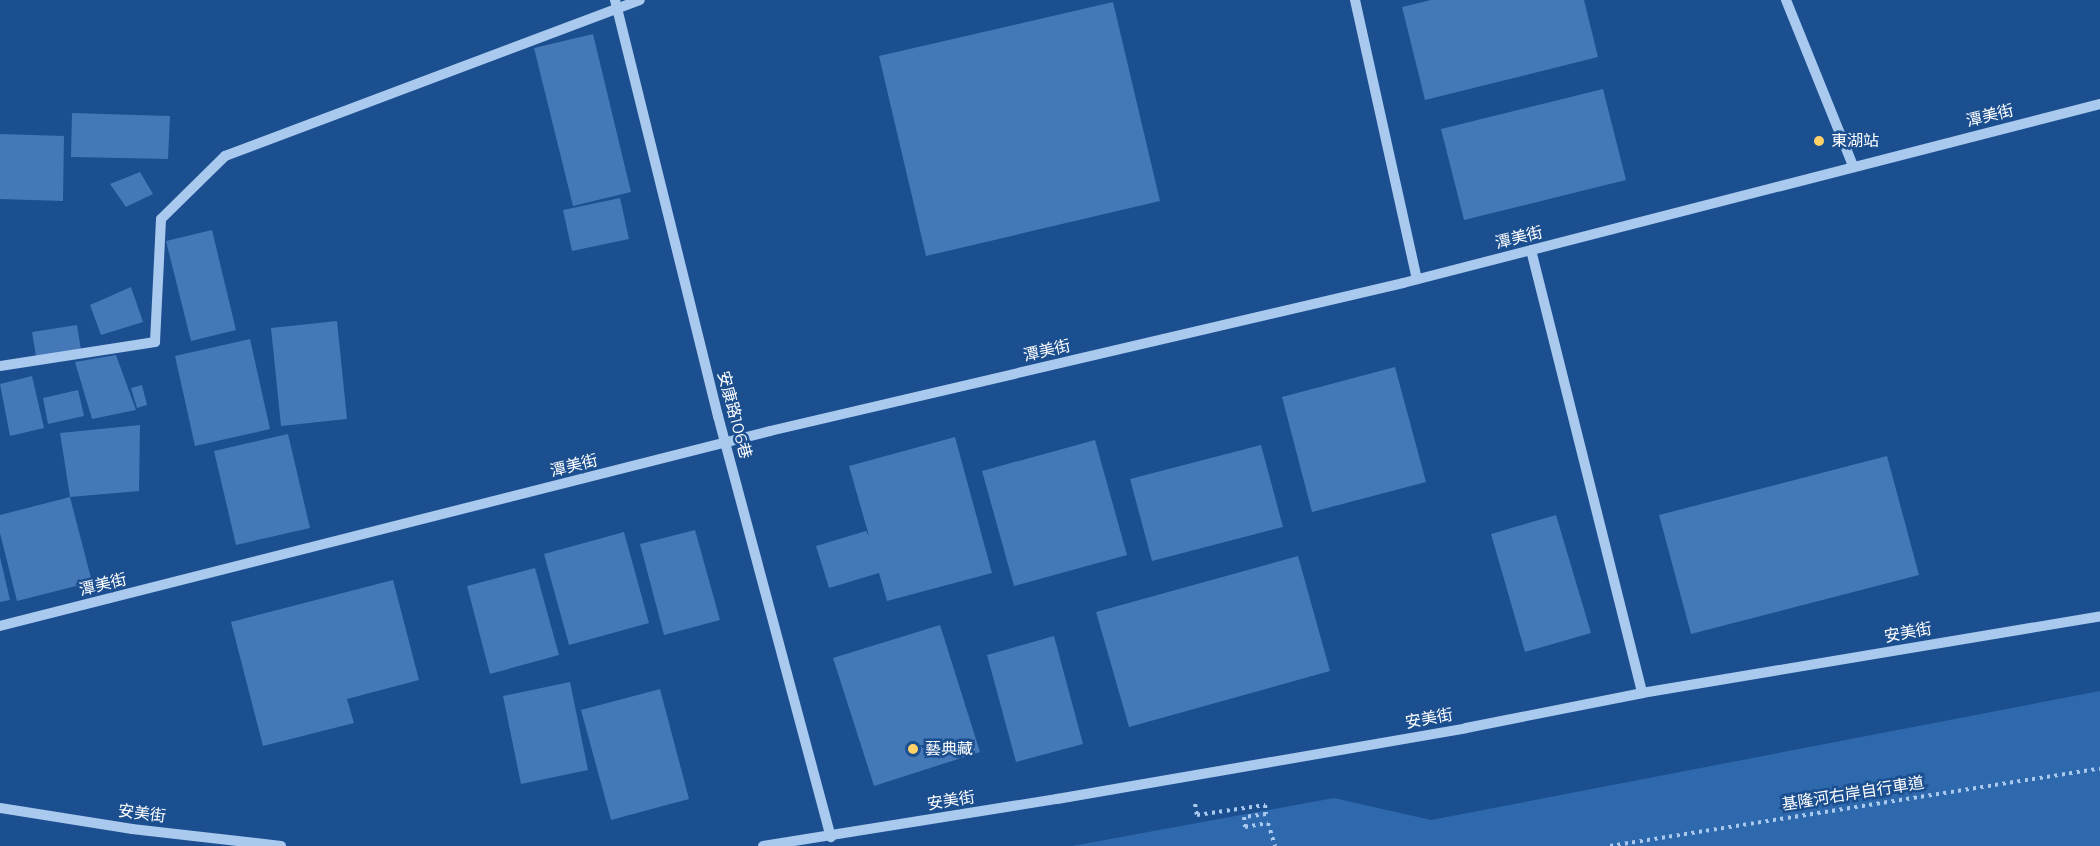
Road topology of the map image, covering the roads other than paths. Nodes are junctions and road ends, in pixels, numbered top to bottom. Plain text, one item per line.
1 (640, 0) edge
2 (1355, 0) edge
3 (1786, 0) edge
4 (616, 3) edge
5 (2100, 104) edge
6 (1853, 166) junction
7 (1531, 250) junction
8 (1416, 279) junction
9 (0, 366) edge
10 (725, 443) junction
11 (2100, 615) edge
12 (0, 626) edge
13 (1642, 693) junction
14 (0, 808) edge
15 (831, 837) junction
16 (282, 846) edge
17 (763, 846) edge

1 - 4 street
2 - 8 street
3 - 6 street
4 - 9 street
4 - 10 street, 安康路106巷
5 - 6 street, 潭美街
6 - 7 street, 潭美街
7 - 8 street, 潭美街
7 - 13 street
8 - 10 street, 潭美街
10 - 12 street, 潭美街
10 - 15 street, 安康路106巷
11 - 13 street, 安美街
13 - 15 street, 安美街
14 - 16 street, 安美街
15 - 17 street, 安美街

